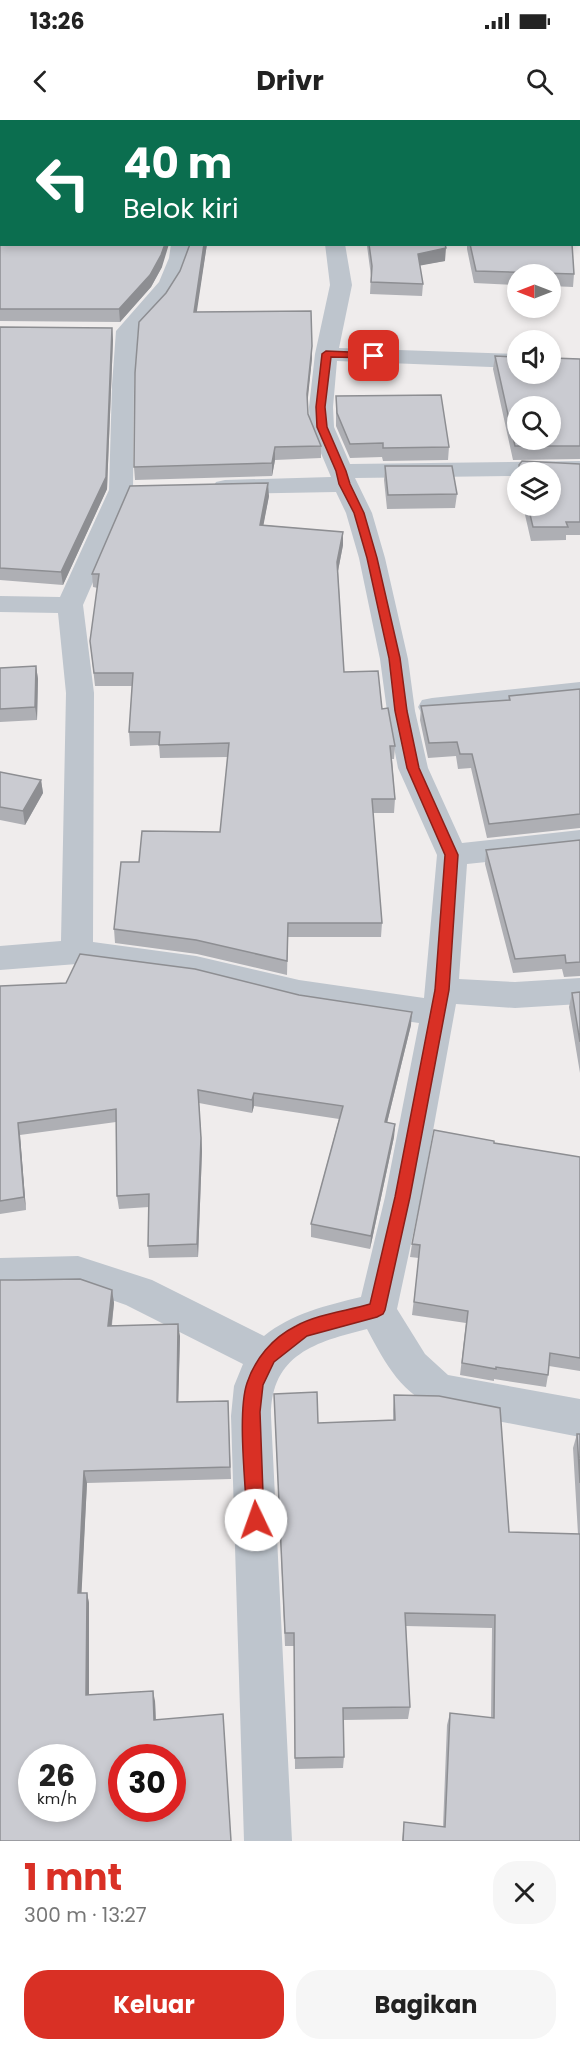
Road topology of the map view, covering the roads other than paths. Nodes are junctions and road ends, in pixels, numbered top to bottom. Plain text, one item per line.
1 (180, 246) edge
2 (335, 246) edge
3 (326, 354) junction
4 (507, 361) edge
5 (580, 468) edge
6 (343, 478) junction
7 (207, 488) edge
8 (0, 604) edge
9 (70, 605) junction
10 (580, 691) edge
11 (401, 711) junction
12 (580, 841) edge
13 (452, 855) junction
14 (77, 952) junction
15 (0, 958) edge
16 (580, 991) edge
17 (440, 1002) junction
18 (0, 1274) edge
19 (377, 1310) junction
20 (268, 1357) junction
21 (580, 1418) edge
22 (268, 1841) edge

1 - 9 street
2 - 3 street
3 - 4 street
3 - 6 street
5 - 6 street
6 - 7 street
6 - 11 street
8 - 9 street
9 - 14 street
10 - 11 street
11 - 13 street
12 - 13 street
13 - 17 street
14 - 15 street
14 - 17 street
16 - 17 street
17 - 19 street
18 - 20 street
19 - 20 street
19 - 21 street
20 - 22 street

